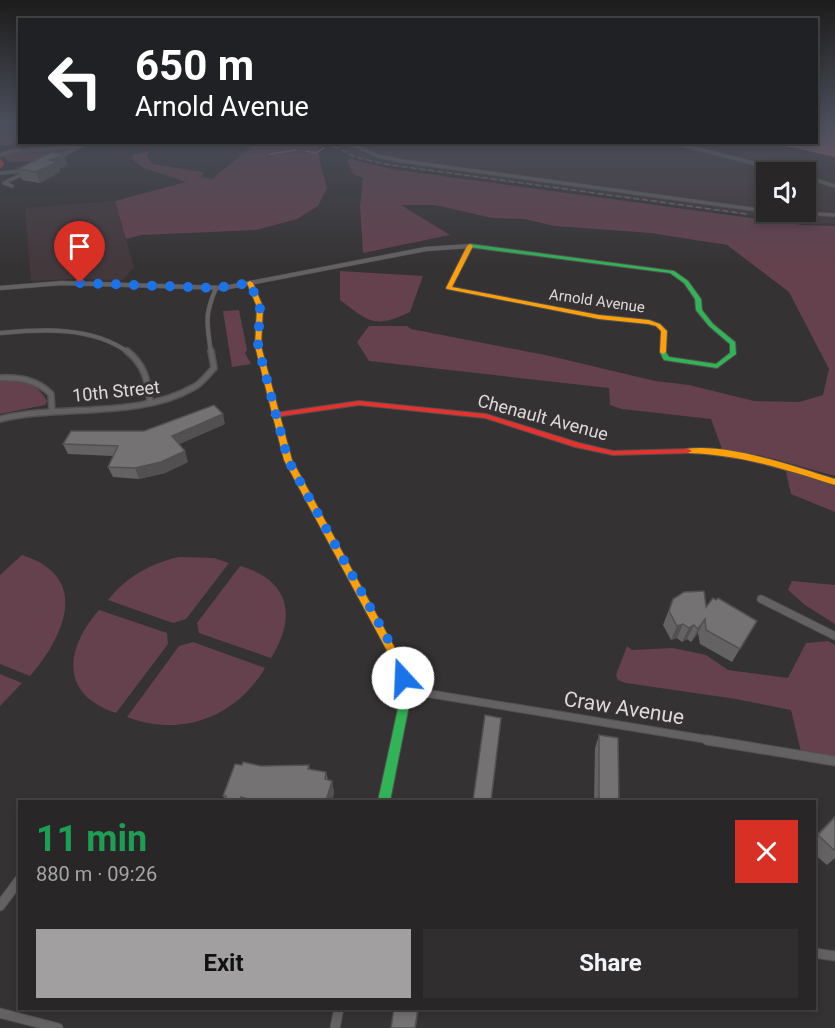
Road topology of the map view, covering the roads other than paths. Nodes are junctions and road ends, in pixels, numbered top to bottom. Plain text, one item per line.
1 (26, 172) edge
2 (484, 172) edge
3 (816, 180) edge
4 (12, 186) dead end
5 (835, 186) edge
6 (756, 209) edge
7 (816, 214) edge
8 (835, 215) edge
9 (471, 246) junction
10 (250, 283) junction
11 (0, 288) edge
12 (216, 288) junction
13 (0, 333) edge
14 (0, 378) edge
15 (150, 403) junction
16 (52, 411) junction
17 (275, 415) junction
18 (0, 419) edge
19 (835, 482) edge
20 (761, 598) dead end
21 (835, 636) edge
22 (407, 690) junction
23 (835, 761) edge
24 (384, 800) edge
25 (18, 882) edge
26 (0, 906) edge
27 (816, 952) edge
28 (835, 956) edge
29 (338, 1010) edge
30 (0, 1013) edge
31 (58, 1028) edge
32 (334, 1028) edge

1 - 4 street
2 - 6 street
3 - 5 street
7 - 8 street
9 - 9 street, Arnold Avenue
9 - 10 street, Arnold Avenue
10 - 12 street, Arnold Avenue
10 - 17 street
11 - 12 street, Arnold Avenue
12 - 15 street, 10th Street
13 - 15 street
14 - 16 street
15 - 16 street, 10th Street
16 - 18 street, 10th Street
17 - 19 street, Chenault Avenue
17 - 22 street
20 - 21 street
22 - 23 street, Craw Avenue
22 - 24 street
25 - 26 street
27 - 28 street
29 - 32 street
30 - 31 street

